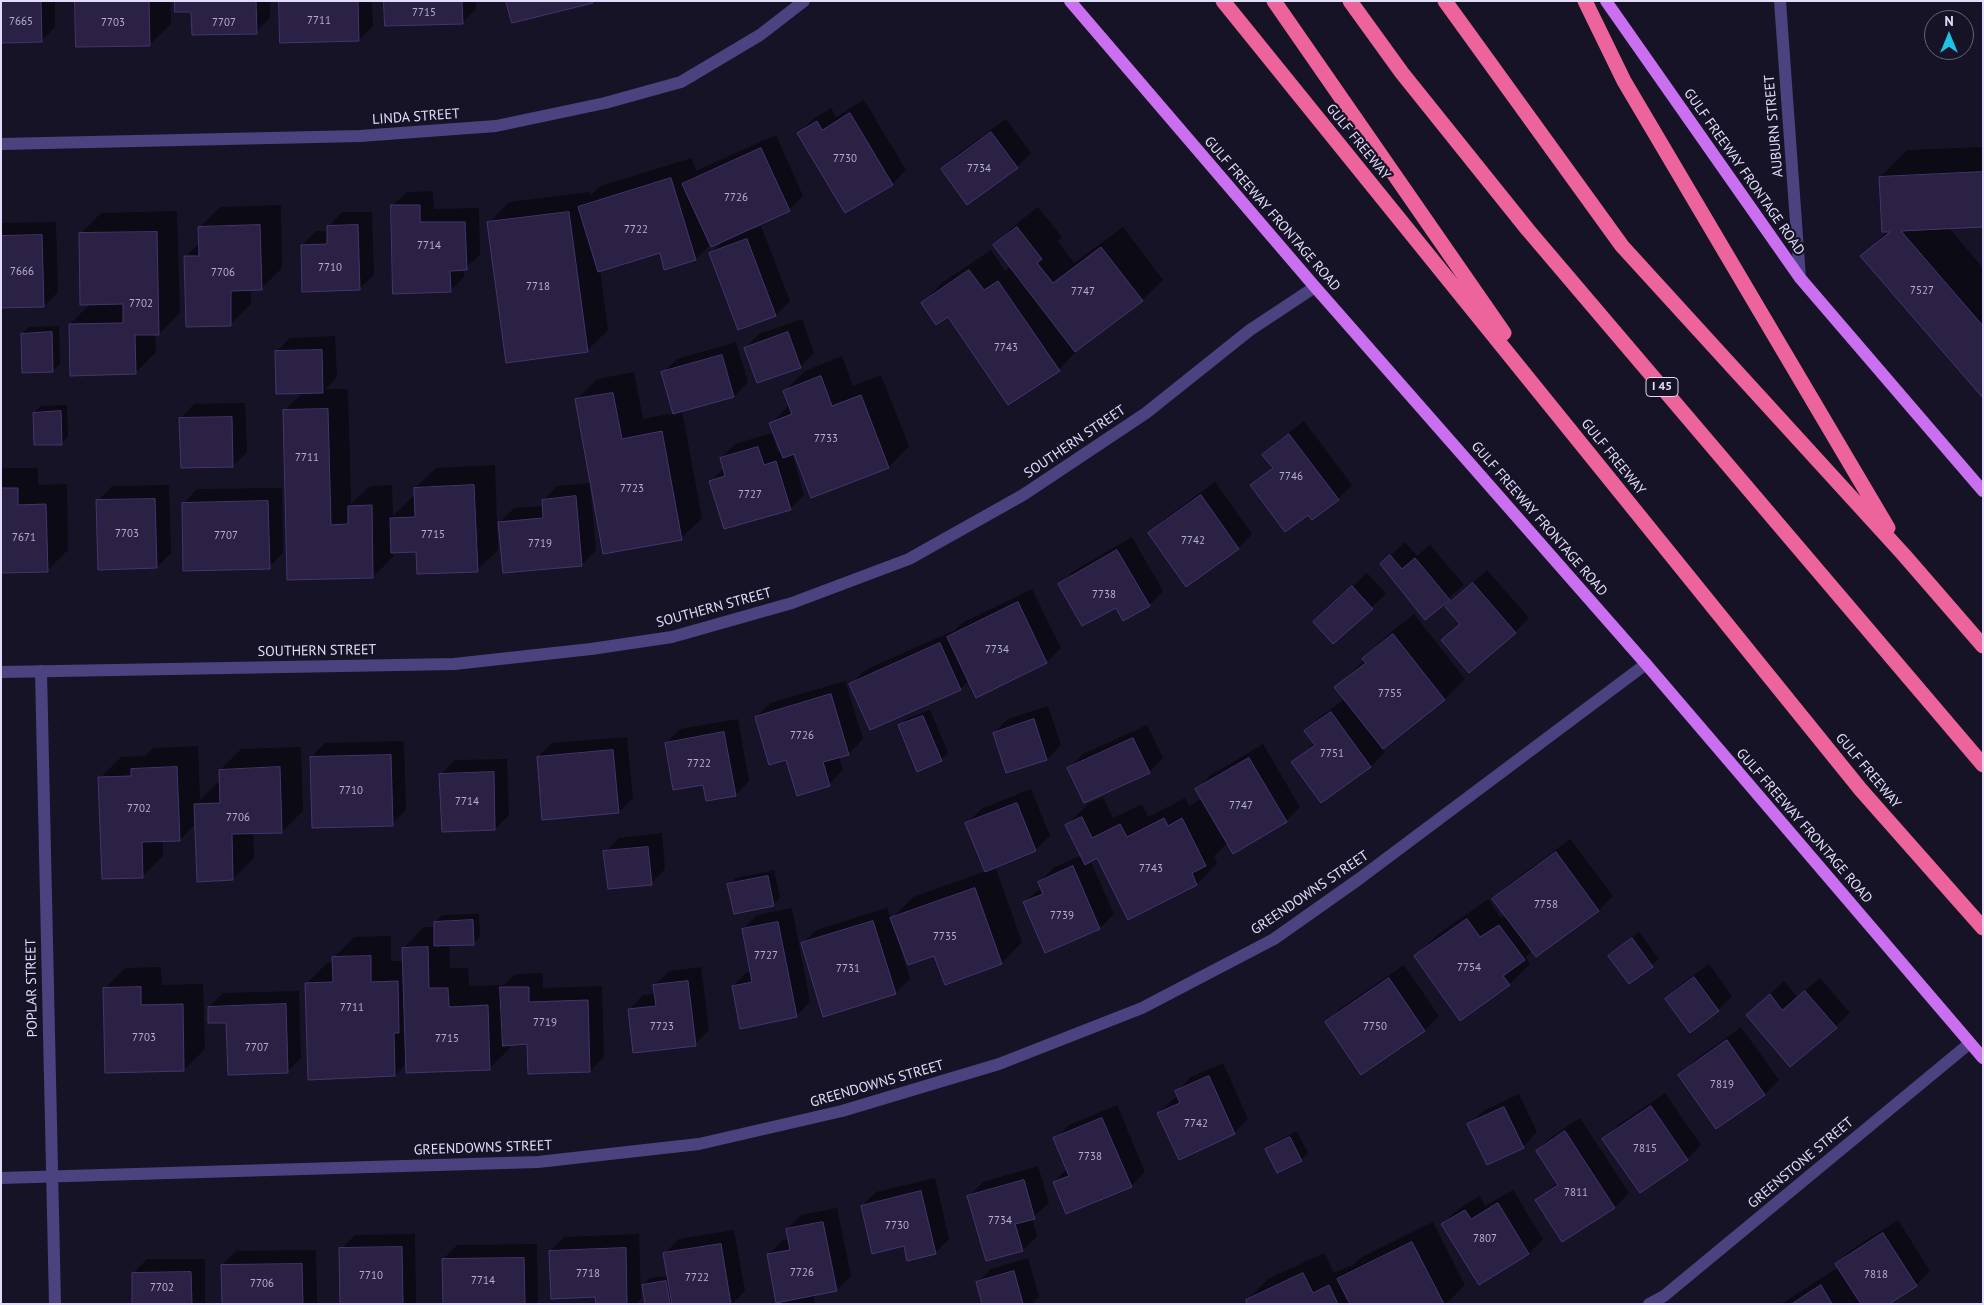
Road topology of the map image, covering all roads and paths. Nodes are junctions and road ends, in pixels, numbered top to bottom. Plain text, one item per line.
1 (804, 1) edge
2 (1070, 1) edge
3 (1223, 1) edge
4 (1274, 1) edge
5 (1350, 1) edge
6 (1445, 1) edge
7 (1585, 1) edge
8 (1606, 1) edge
9 (1780, 1) edge
10 (1, 144) edge
11 (1800, 278) junction
12 (1315, 287) junction
13 (1572, 431) junction
14 (1983, 491) edge
15 (1904, 555) junction
16 (1983, 646) edge
17 (1646, 664) junction
18 (41, 671) junction
19 (1, 672) edge
20 (1983, 765) edge
21 (1983, 928) edge
22 (1970, 1043) junction
23 (1983, 1058) edge
24 (51, 1177) junction
25 (1, 1178) edge
26 (1667, 1300) edge
27 (55, 1304) edge
28 (1649, 1304) edge

1 - 10 street, LINDA STREET
2 - 12 main road, GULF FREEWAY FRONTAGE ROAD
3 - 13 highway, GULF FREEWAY
4 - 13 highway
5 - 20 highway, I 45
6 - 15 highway
7 - 15 highway
8 - 11 main road, GULF FREEWAY FRONTAGE ROAD
9 - 11 street, AUBURN STREET
11 - 14 main road, GULF FREEWAY FRONTAGE ROAD
12 - 17 main road, GULF FREEWAY FRONTAGE ROAD
12 - 18 street, SOUTHERN STREET
13 - 21 highway, GULF FREEWAY
15 - 16 highway
17 - 22 main road, GULF FREEWAY FRONTAGE ROAD
17 - 24 street, GREENDOWNS STREET
18 - 19 street, SOUTHERN STREET
18 - 24 street, POPLAR STREET
22 - 23 main road, GULF FREEWAY FRONTAGE ROAD
22 - 26 street, GREENSTONE STREET
24 - 25 street, GREENDOWNS STREET
24 - 27 street, POPLAR STREET
26 - 28 street, GREENSTONE STREET

